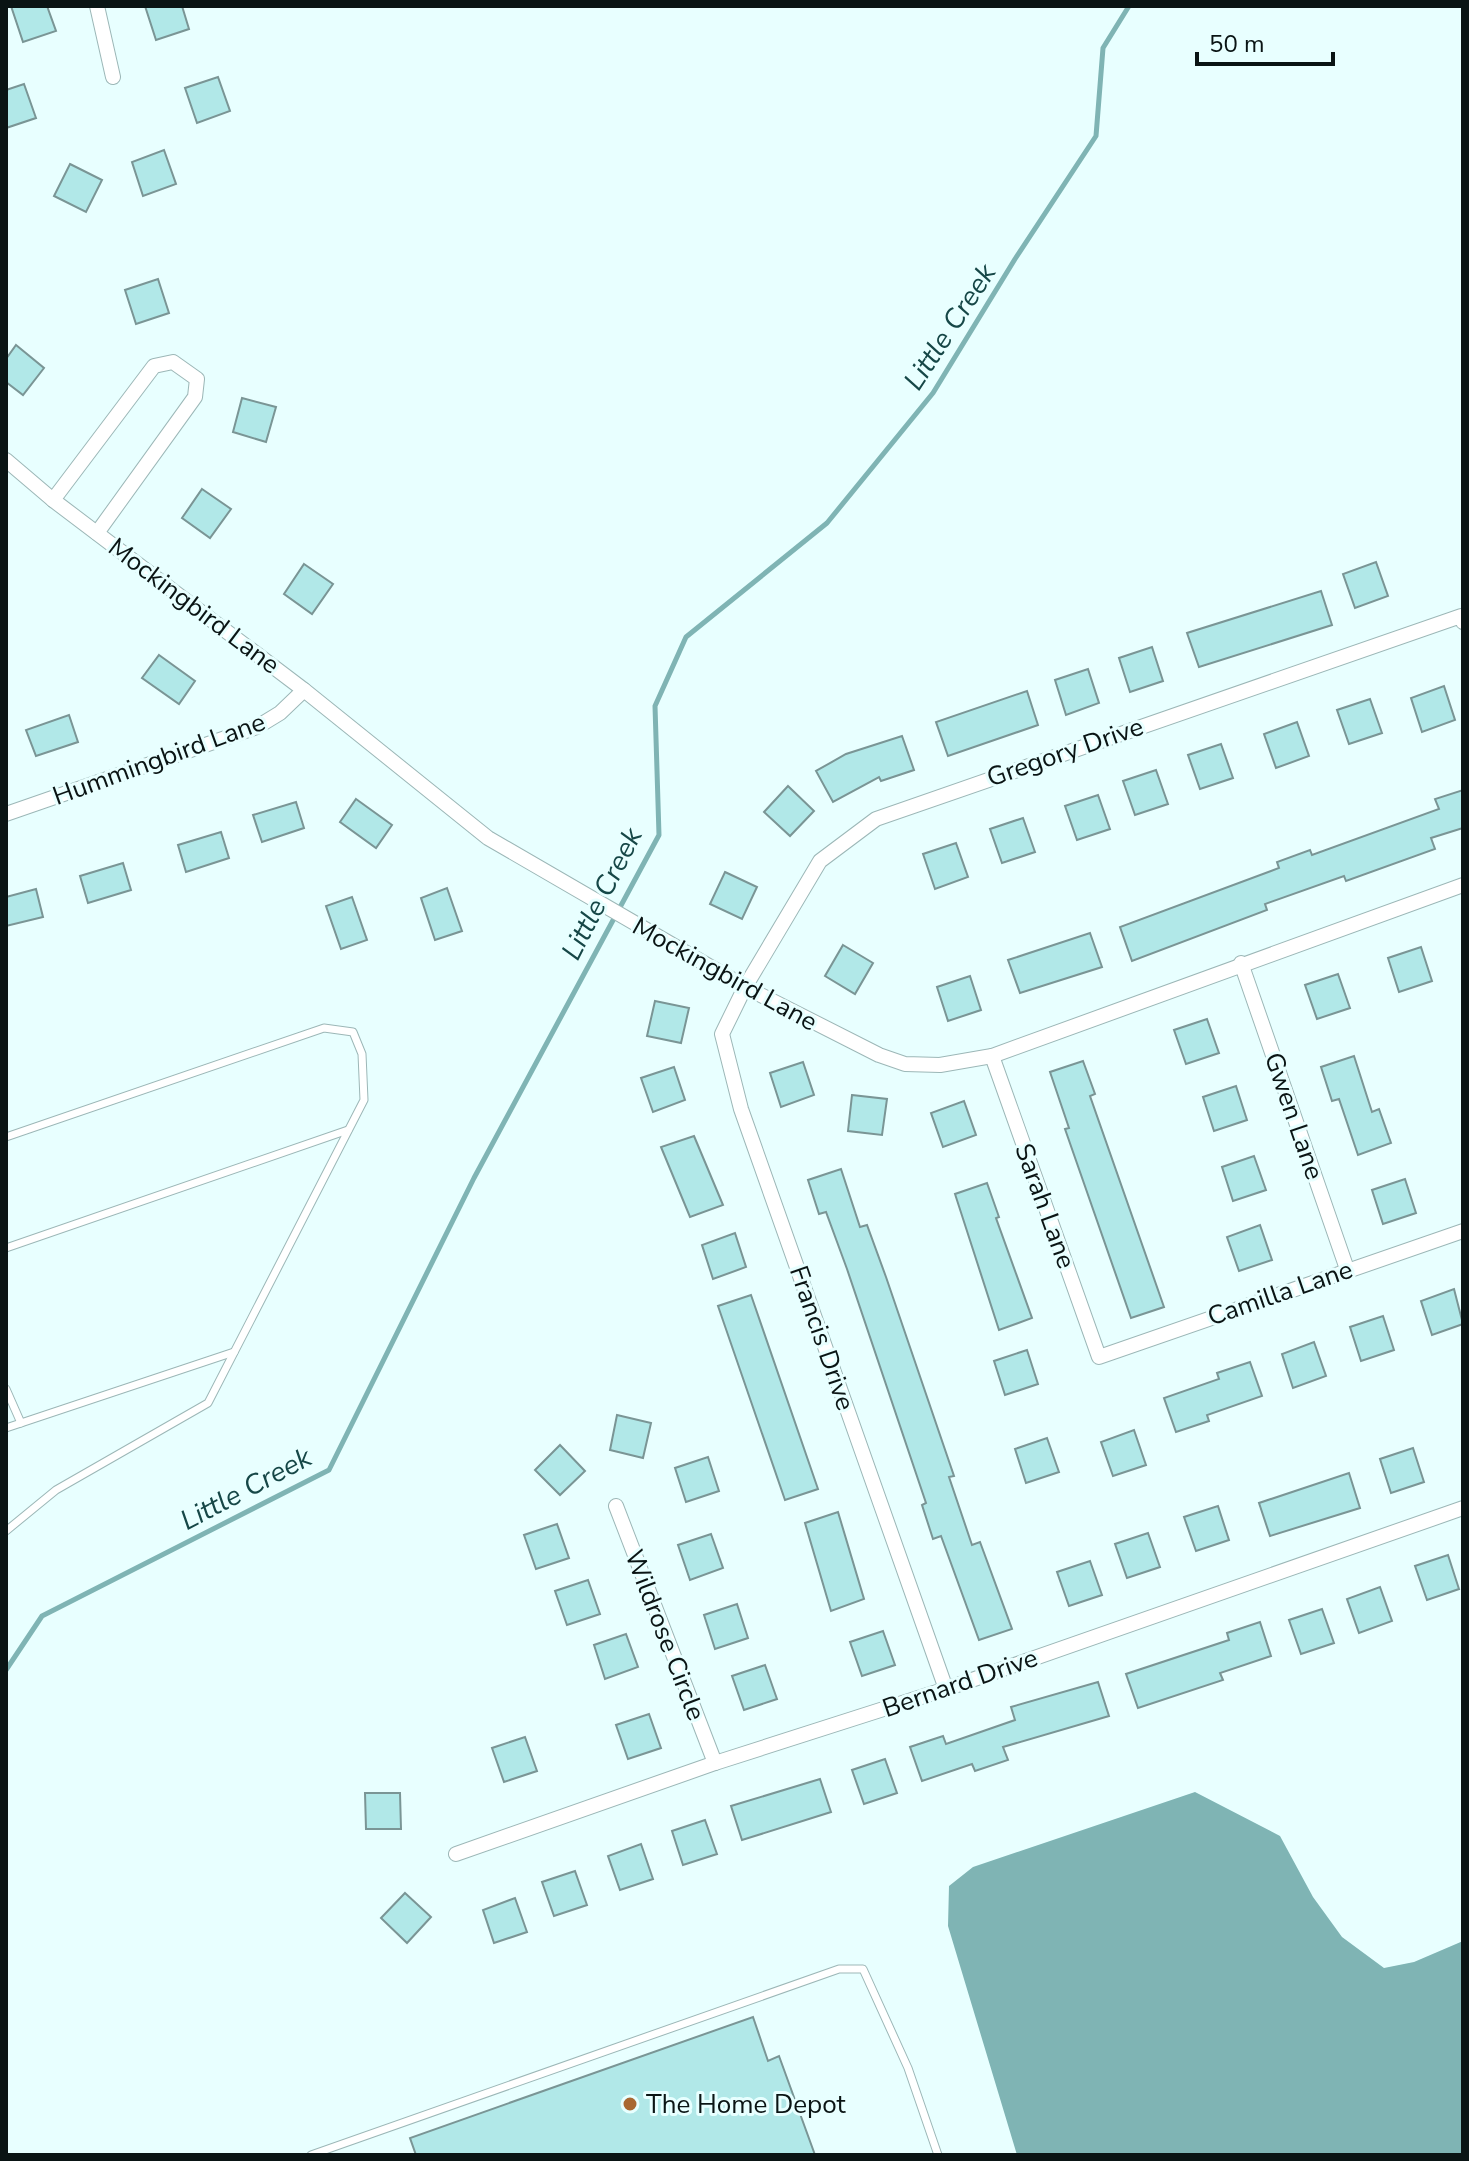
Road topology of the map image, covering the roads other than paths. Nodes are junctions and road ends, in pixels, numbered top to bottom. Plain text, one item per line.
1 (97, 6) edge
2 (113, 77) dead end
3 (6, 460) edge
4 (53, 500) junction
5 (97, 533) junction
6 (1462, 619) edge
7 (304, 690) junction
8 (6, 814) edge
9 (1463, 885) edge
10 (1241, 963) junction
11 (745, 987) junction
12 (992, 1056) junction
13 (349, 1130) junction
14 (6, 1137) edge
15 (1463, 1231) edge
16 (6, 1248) edge
17 (1347, 1269) junction
18 (234, 1352) junction
19 (1099, 1357) joint
20 (6, 1389) edge
21 (21, 1423) junction
22 (6, 1428) edge
23 (616, 1506) dead end
24 (1463, 1508) edge
25 (6, 1531) edge
26 (946, 1689) junction
27 (715, 1763) junction
28 (456, 1854) dead end
29 (341, 2144) junction
30 (311, 2155) edge
31 (344, 2155) edge
32 (938, 2155) edge

1 - 2 street
3 - 4 street, Mockingbird Lane
4 - 5 street, Mockingbird Lane
4 - 5 street
5 - 7 street, Mockingbird Lane
6 - 11 street, Gregory Drive
7 - 8 street, Hummingbird Lane
7 - 11 street, Mockingbird Lane
9 - 10 street, Mockingbird Lane
10 - 12 street, Mockingbird Lane
10 - 17 street, Gwen Lane
11 - 12 street, Mockingbird Lane
11 - 26 street, Francis Drive
12 - 19 street, Sarah Lane
13 - 14 lane
13 - 16 lane
13 - 18 lane
15 - 17 street, Camilla Lane
17 - 19 street, Camilla Lane
18 - 21 lane
18 - 25 lane
20 - 21 lane
21 - 22 lane
23 - 27 street, Wildrose Circle
24 - 26 street, Bernard Drive
26 - 27 street, Bernard Drive
27 - 28 street, Bernard Drive
29 - 30 lane
29 - 31 lane
29 - 32 lane

